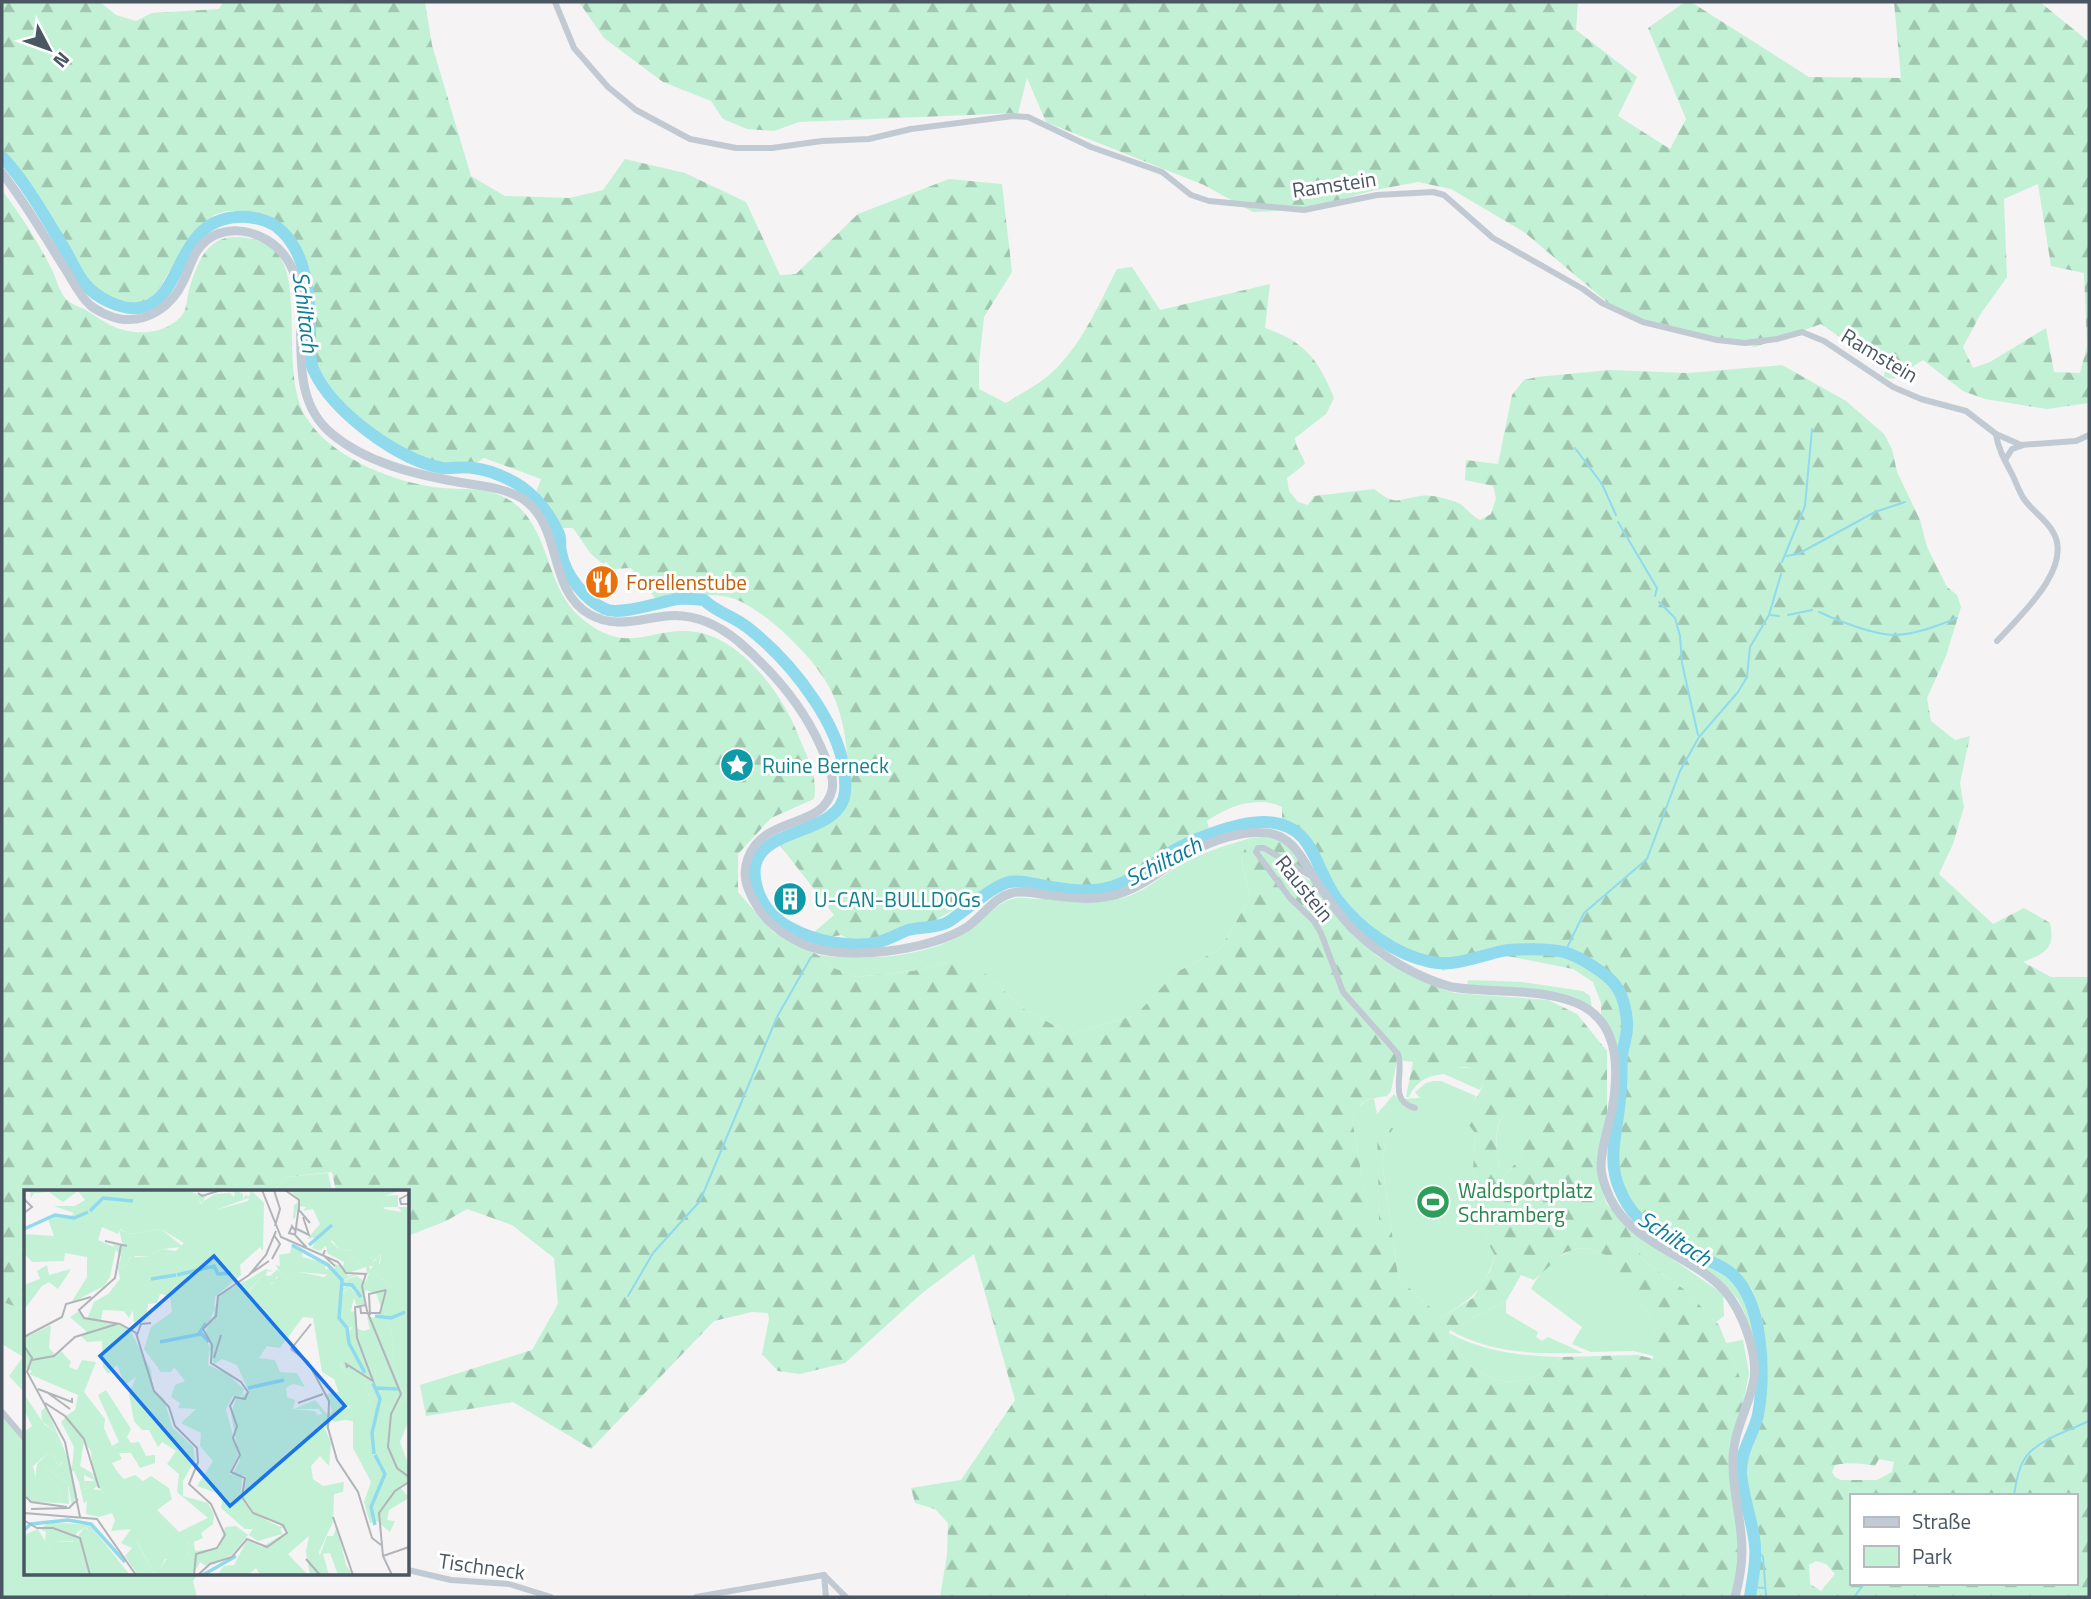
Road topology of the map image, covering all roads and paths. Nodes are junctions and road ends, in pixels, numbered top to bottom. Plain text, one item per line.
1 (555, 2) edge
2 (2, 173) edge
3 (1996, 434) junction
4 (2089, 435) edge
5 (2021, 446) junction
6 (2005, 460) junction
7 (1997, 641) dead end
8 (1314, 878) junction
9 (1415, 1108) dead end
10 (2, 1412) edge
11 (24, 1438) edge
12 (410, 1570) edge
13 (824, 1575) junction
14 (551, 1597) edge
15 (696, 1597) edge
16 (827, 1597) edge
17 (846, 1597) edge
18 (1735, 1597) edge

1 - 3 street, Ramstein
2 - 8 main road
3 - 5 street, Ramstein
3 - 6 street
4 - 5 street
5 - 6 street
6 - 7 street
8 - 9 street, Raustein
8 - 18 main road
10 - 11 street
12 - 14 street, Tischneck
13 - 15 street
13 - 16 street
13 - 17 street

